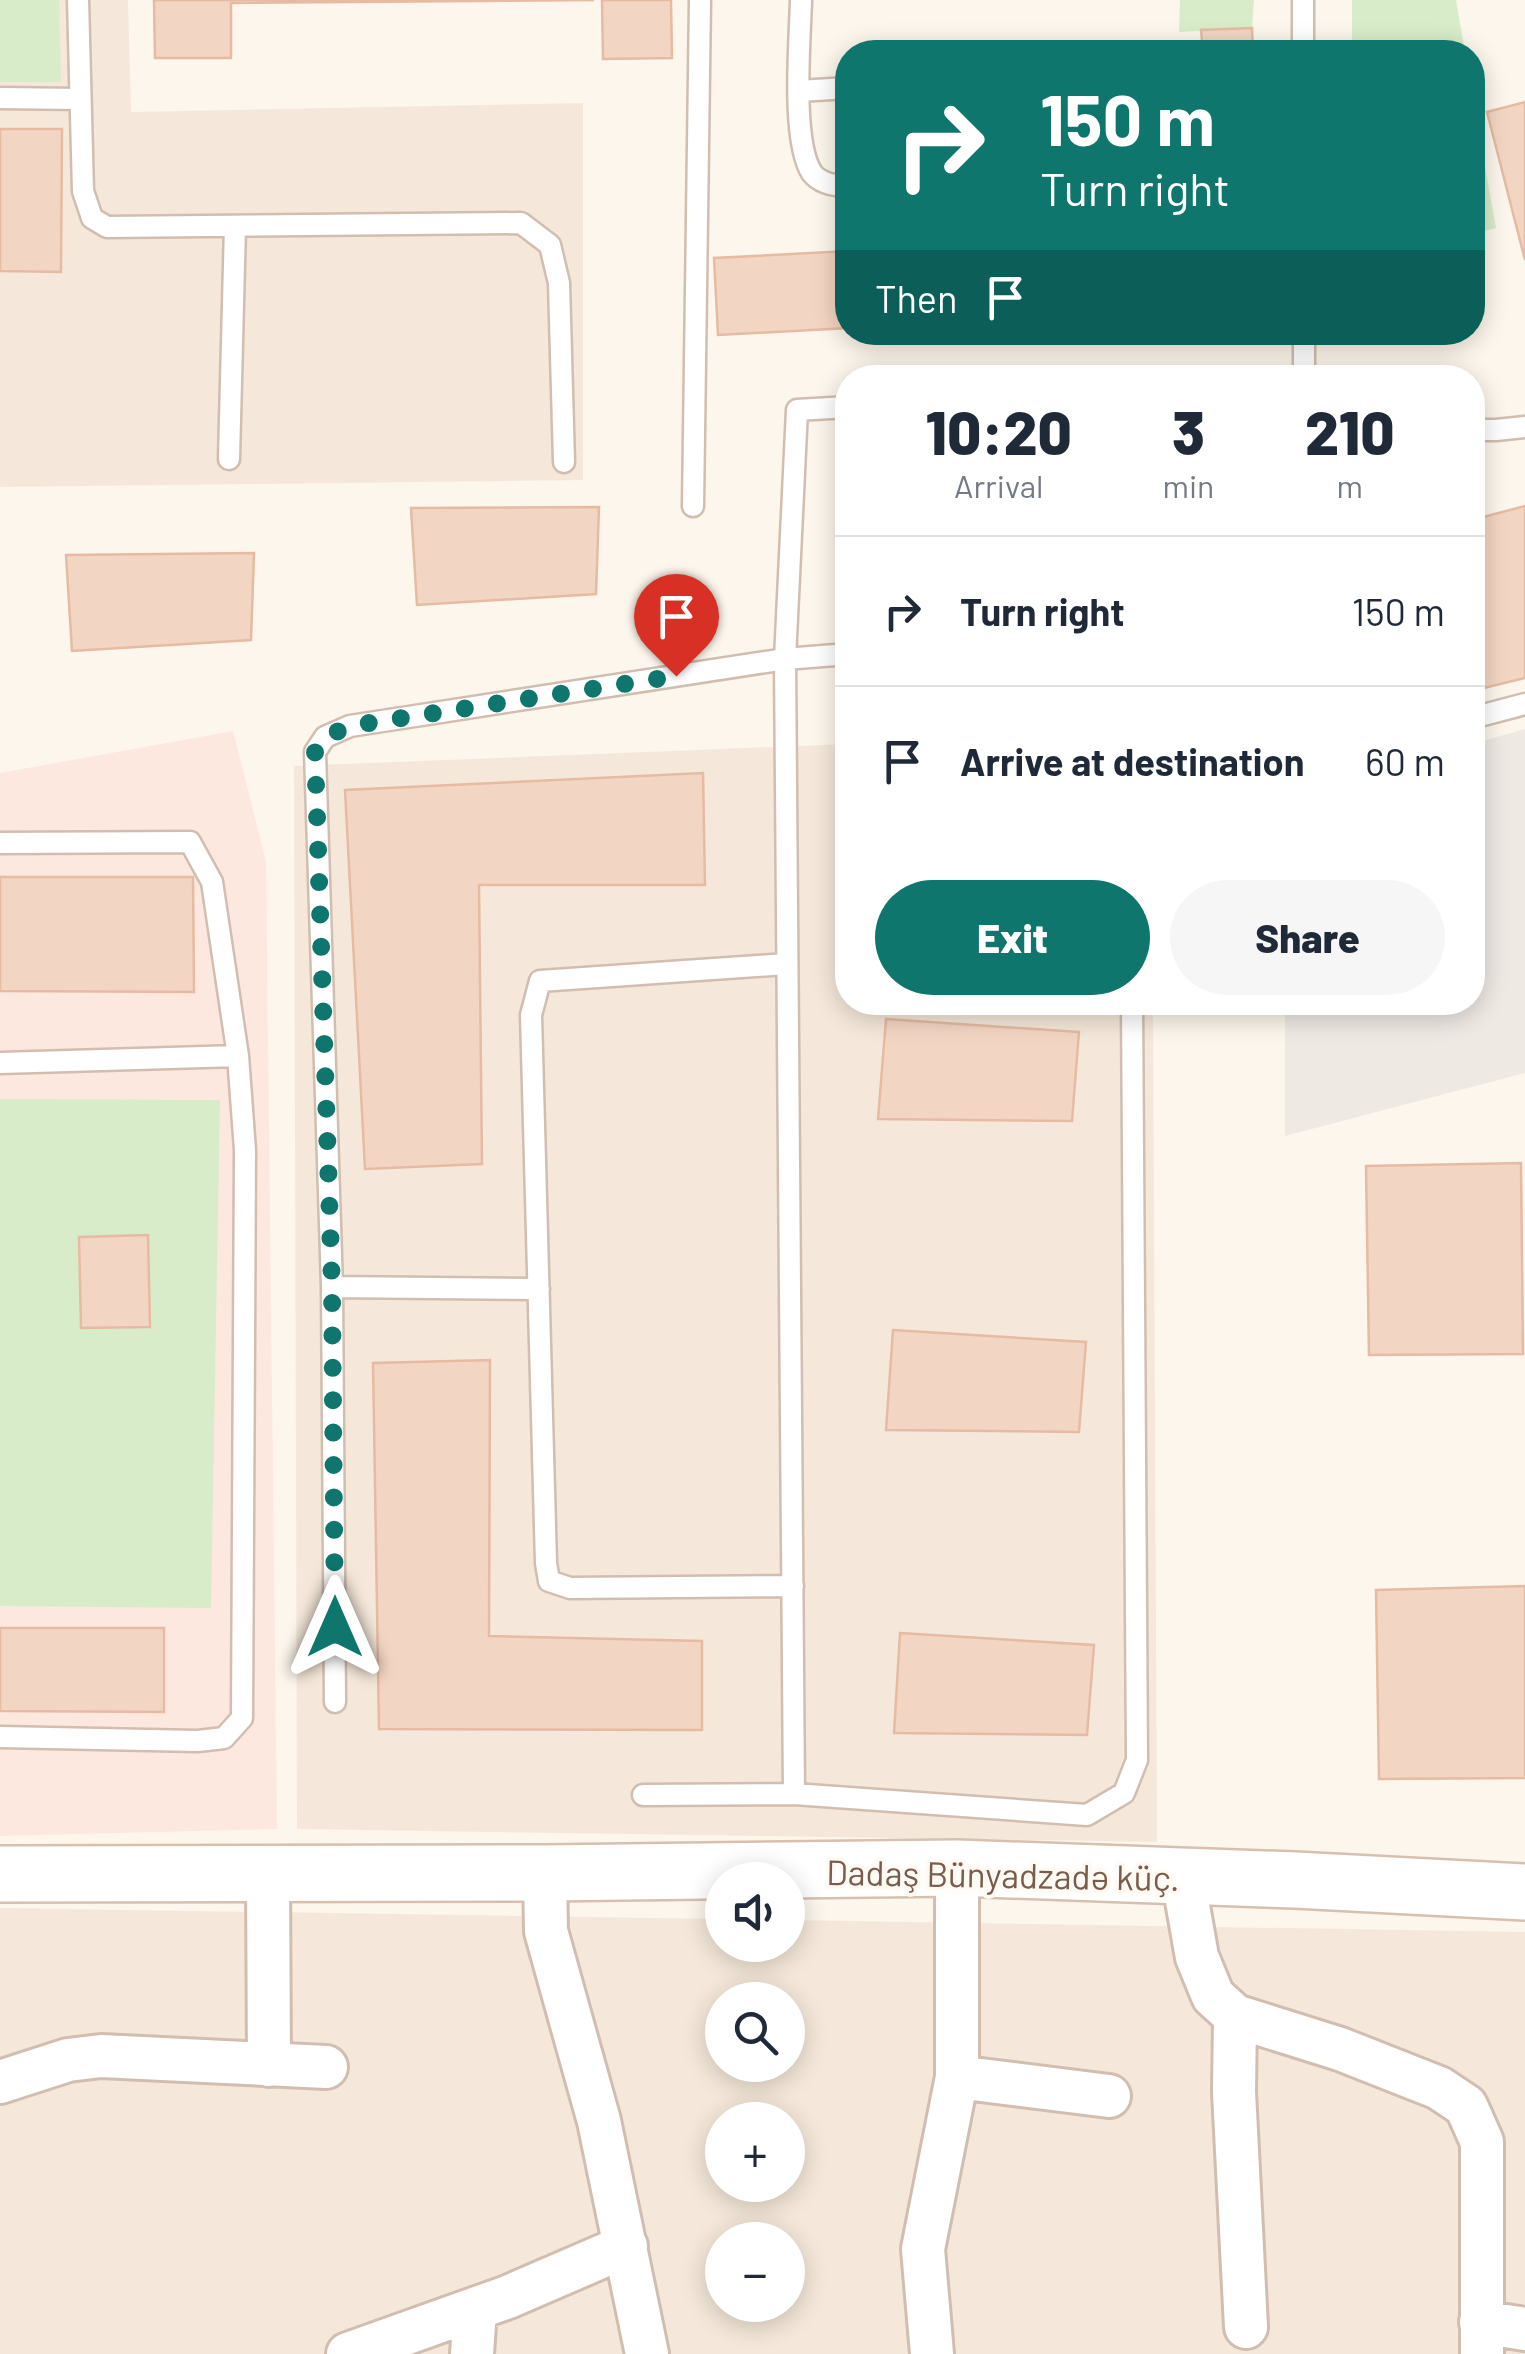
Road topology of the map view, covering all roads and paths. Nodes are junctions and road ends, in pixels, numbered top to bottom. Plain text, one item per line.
1 (78, 0) edge
2 (700, 0) edge
3 (801, 0) edge
4 (1303, 0) edge
5 (1304, 40) edge
6 (835, 89) edge
7 (799, 91) junction
8 (0, 98) edge
9 (79, 99) junction
10 (835, 186) edge
11 (235, 226) junction
12 (835, 408) edge
13 (1525, 427) edge
14 (1485, 429) edge
15 (228, 458) dead end
16 (564, 462) dead end
17 (693, 506) dead end
18 (835, 655) edge
19 (786, 659) junction
20 (1525, 704) edge
21 (1485, 715) edge
22 (0, 842) edge
23 (786, 964) junction
24 (1132, 1015) edge
25 (238, 1056) junction
26 (0, 1062) edge
27 (332, 1287) junction
28 (539, 1289) junction
29 (793, 1586) junction
30 (336, 1702) dead end
31 (0, 1736) edge
32 (794, 1794) junction
33 (643, 1795) dead end
34 (957, 1868) junction
35 (545, 1873) junction
36 (0, 1874) edge
37 (268, 1874) junction
38 (1183, 1878) junction
39 (1525, 1892) edge
40 (1235, 2016) junction
41 (269, 2064) junction
42 (326, 2068) dead end
43 (957, 2077) junction
44 (0, 2082) edge
45 (1109, 2096) dead end
46 (626, 2246) junction
47 (476, 2309) junction
48 (1246, 2328) dead end
49 (1525, 2329) edge
50 (1482, 2338) edge
51 (348, 2354) edge
52 (472, 2354) edge
53 (647, 2354) edge
54 (932, 2354) edge

1 - 9 lane
2 - 17 lane
3 - 7 lane
4 - 5 lane
6 - 7 lane
7 - 10 lane
8 - 9 lane
9 - 11 lane
11 - 15 lane
11 - 16 lane
12 - 19 lane
13 - 14 lane
18 - 19 lane
19 - 23 lane
19 - 27 lane
20 - 21 lane
22 - 25 lane
23 - 28 lane
23 - 29 lane
24 - 32 lane
25 - 26 lane
25 - 31 lane
27 - 28 lane
27 - 30 lane
28 - 29 lane
29 - 32 lane
32 - 33 lane
34 - 35 street, Dadaş Bünyadzadə küç.
34 - 38 street, Dadaş Bünyadzadə küç.
34 - 43 street
35 - 37 street, Dadaş Bünyadzadə küç.
35 - 46 street
36 - 37 street, Dadaş Bünyadzadə küç.
37 - 41 street
38 - 39 street, Dadaş Bünyadzadə küç.
38 - 40 street
40 - 48 street
40 - 50 street
41 - 42 street
41 - 44 street
43 - 45 street
43 - 54 street
46 - 47 street
46 - 53 street
47 - 51 street
47 - 52 street
49 - 50 street

